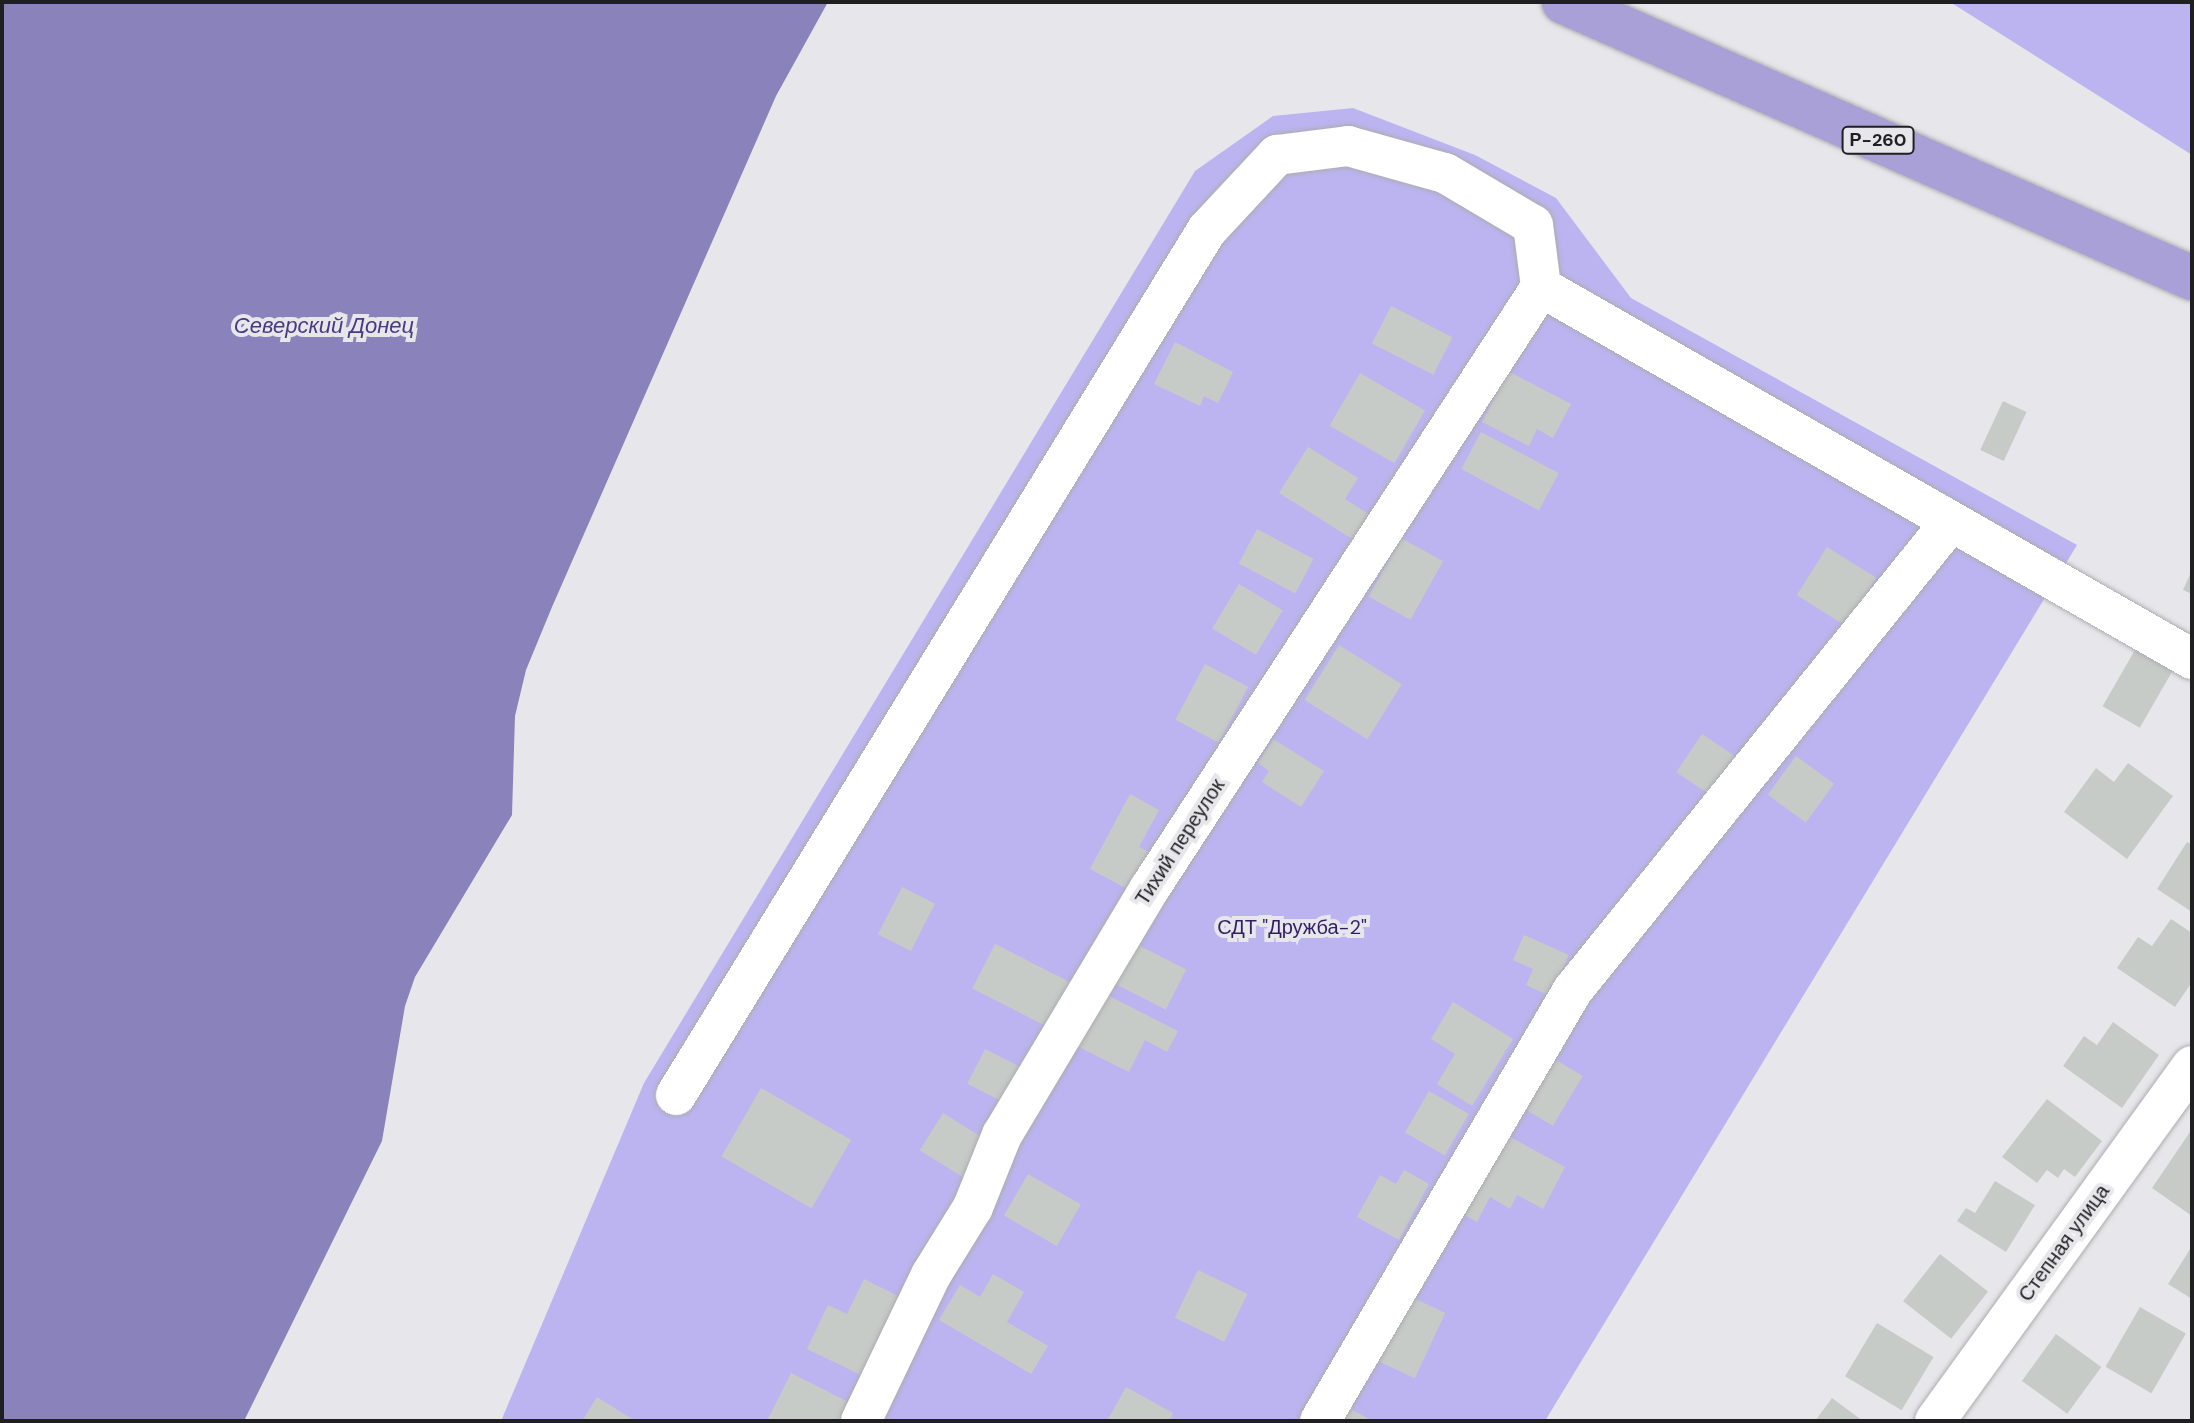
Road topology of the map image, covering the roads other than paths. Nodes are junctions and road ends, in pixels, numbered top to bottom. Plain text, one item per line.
1 (1564, 2) edge
2 (2192, 278) edge
3 (1541, 287) junction
4 (1949, 524) junction
5 (2192, 659) edge
6 (2192, 1066) edge
7 (676, 1095) dead end
8 (861, 1421) edge
9 (1320, 1421) edge
10 (1935, 1421) edge

1 - 2 highway, Р-260
3 - 4 street
3 - 7 street
3 - 8 street, Тихий переулок
4 - 5 street
4 - 9 street
6 - 10 street, Степная улица

